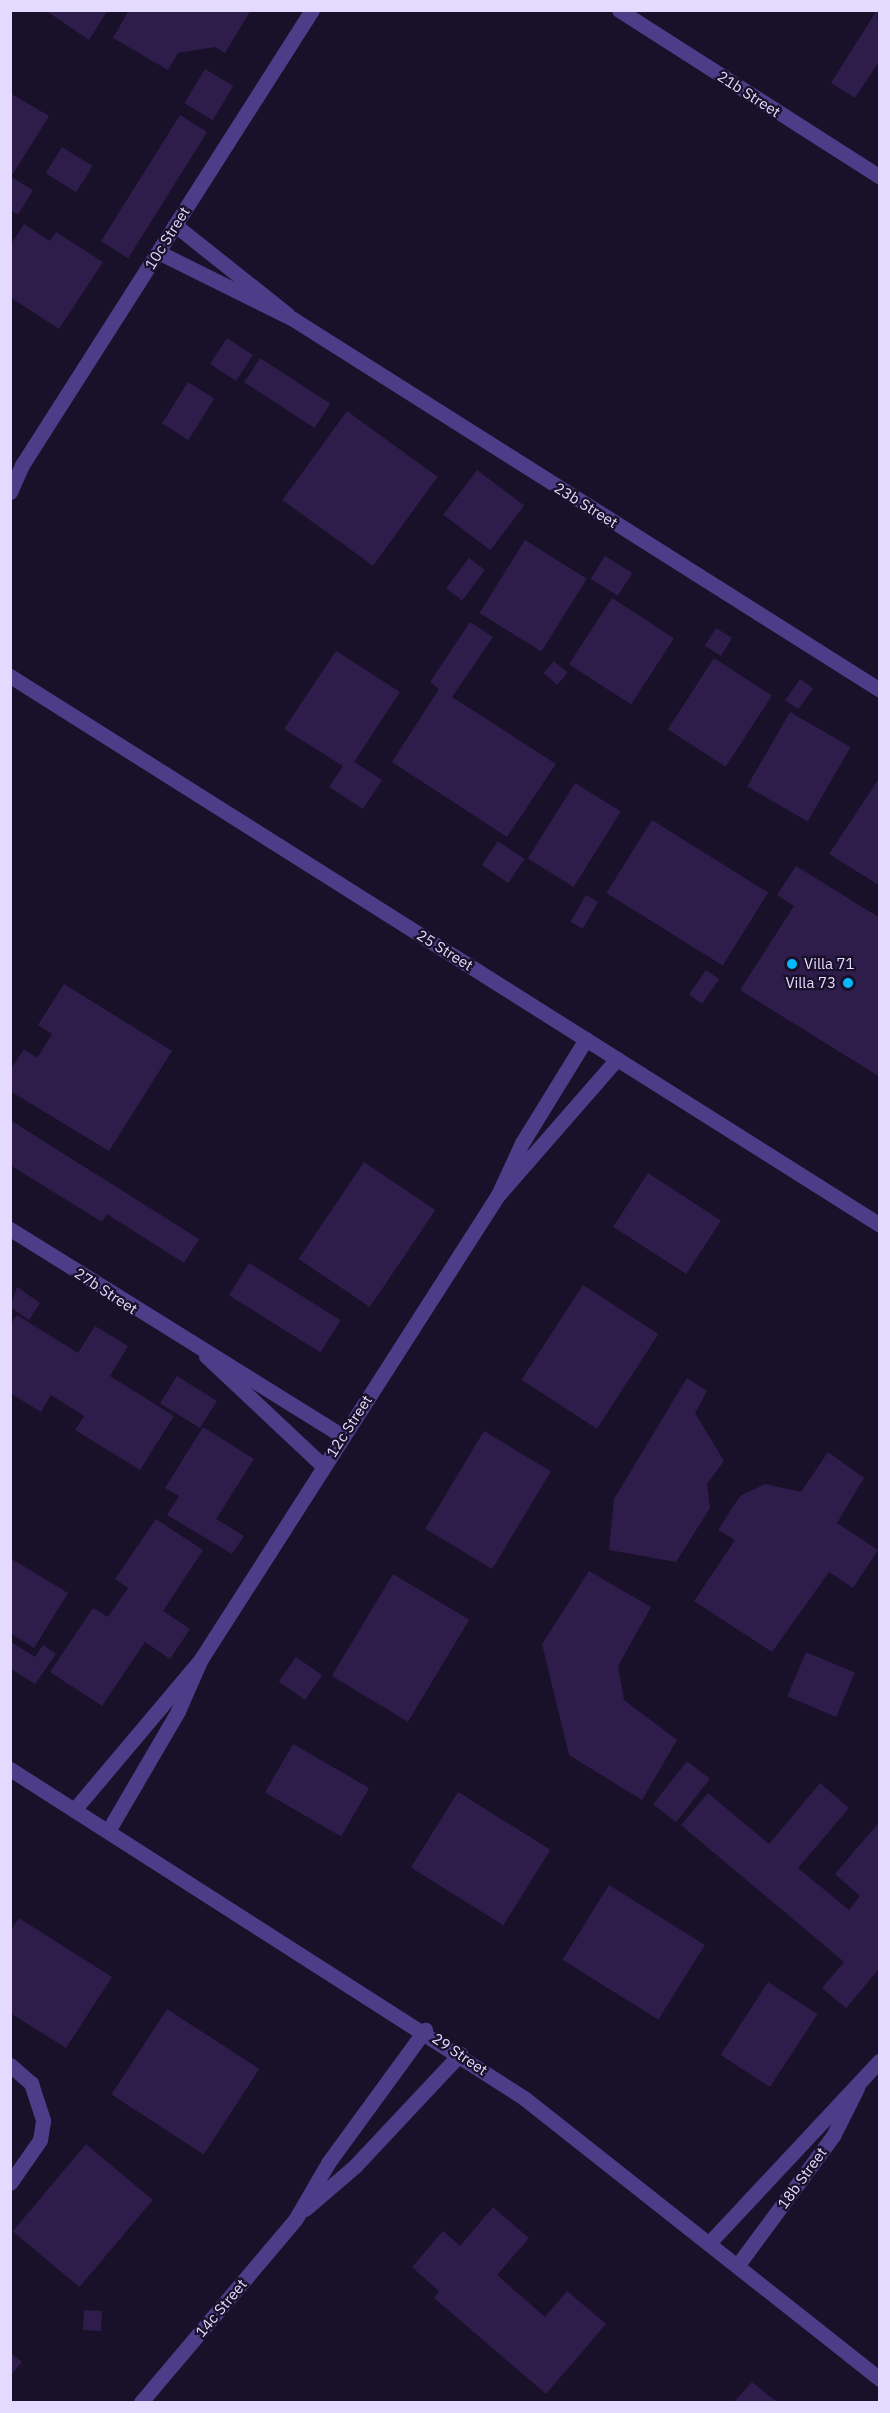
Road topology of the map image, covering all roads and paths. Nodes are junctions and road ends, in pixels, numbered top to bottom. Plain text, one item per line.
1 (312, 10) edge
2 (619, 10) edge
3 (879, 177) edge
4 (175, 225) junction
5 (158, 252) junction
6 (292, 319) junction
7 (22, 465) junction
8 (10, 476) edge
9 (10, 492) edge
10 (10, 676) edge
11 (879, 690) edge
12 (586, 1039) junction
13 (617, 1059) junction
14 (498, 1195) junction
15 (879, 1225) edge
16 (10, 1229) edge
17 (202, 1352) junction
18 (342, 1436) junction
19 (323, 1466) junction
20 (201, 1659) junction
21 (10, 1769) edge
22 (74, 1810) junction
23 (108, 1831) junction
24 (425, 2030) junction
25 (460, 2054) junction
26 (879, 2060) edge
27 (10, 2065) edge
28 (858, 2085) junction
29 (10, 2183) edge
30 (300, 2213) junction
31 (709, 2243) junction
32 (737, 2266) junction
33 (879, 2379) edge
34 (141, 2403) edge

1 - 4 street, 10c Street
2 - 3 street, 21b Street
4 - 5 street, 10c Street
4 - 6 street, 23b Street
5 - 6 street, 23b Street
5 - 7 street, 10c Street
6 - 11 street, 23b Street
7 - 8 street, 10c Street
7 - 9 street, 10c Street
10 - 12 street, 25 Street
12 - 13 street, 25 Street
12 - 14 street, 12c Street
13 - 14 street, 12c Street
13 - 15 street, 25 Street
14 - 18 street, 12c Street
16 - 17 street, 27b Street
17 - 18 street, 27b Street
17 - 19 street, 27b Street
18 - 19 street, 12c Street
19 - 20 street, 12c Street
20 - 22 street, 12c Street
20 - 23 street, 12c Street
21 - 22 street, 29 Street
22 - 23 street, 29 Street
23 - 24 street, 29 Street
24 - 25 street, 29 Street
24 - 30 street, 14c Street
25 - 30 street, 14c Street
25 - 31 street, 29 Street
26 - 28 street, 18b Street
27 - 29 street
28 - 31 street, 18b Street
28 - 32 street, 18b Street
30 - 34 street, 14c Street
31 - 32 street, 29 Street
32 - 33 street, 29 Street

